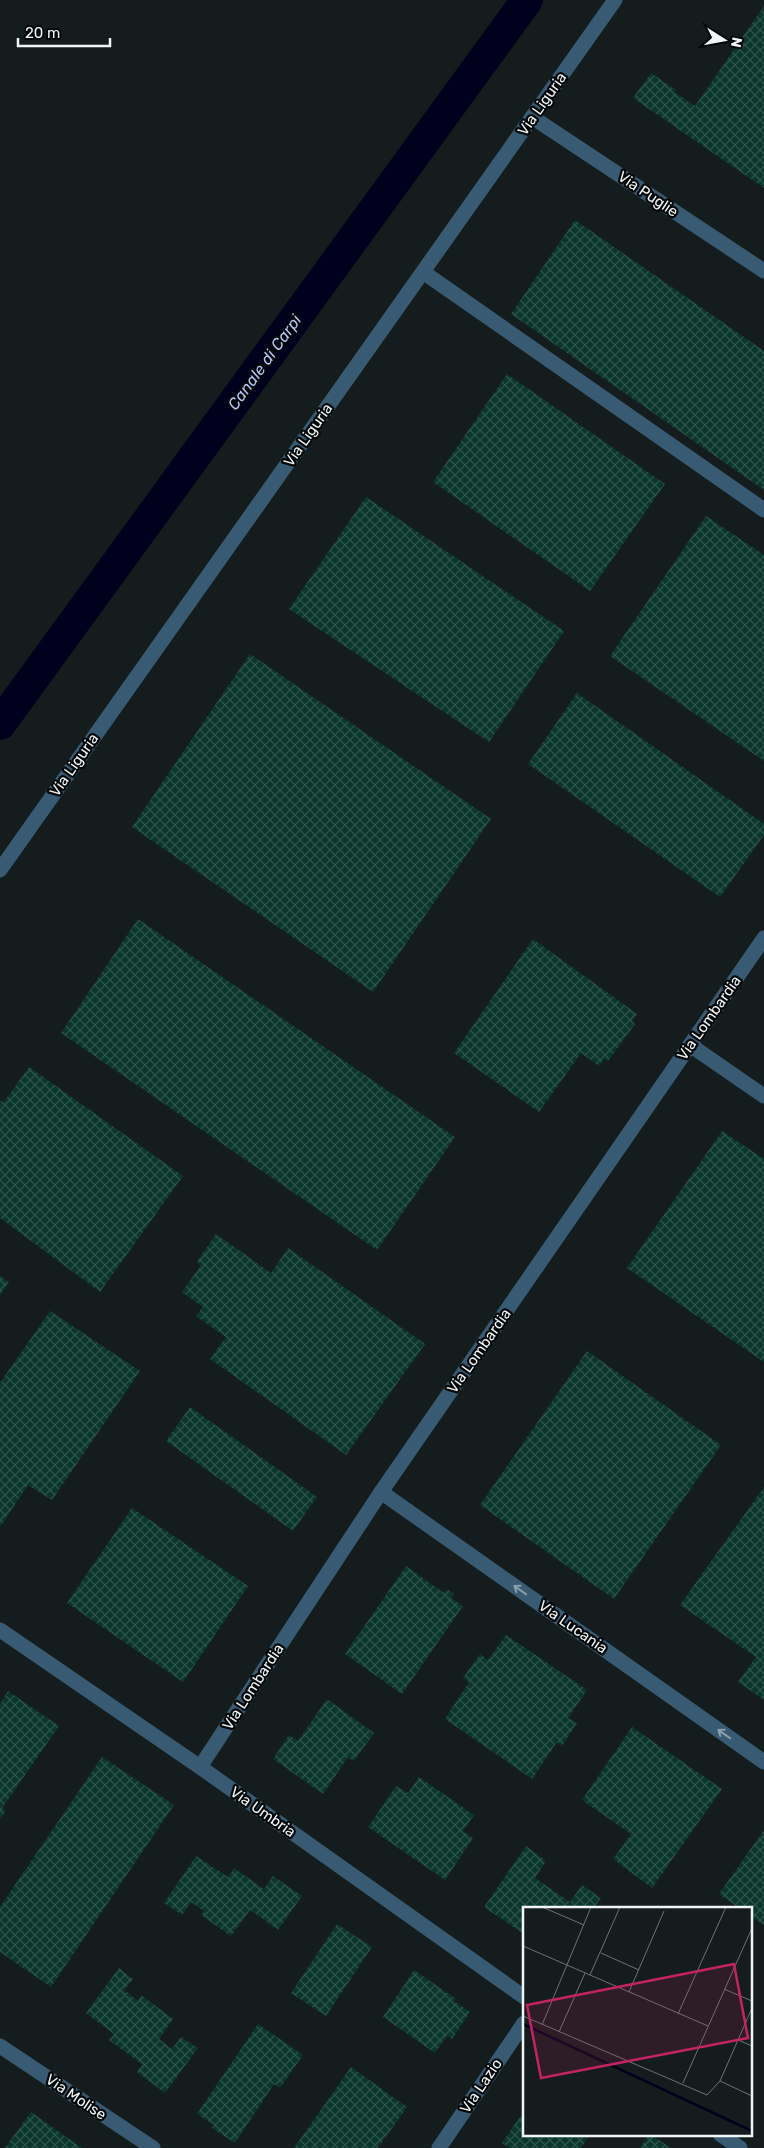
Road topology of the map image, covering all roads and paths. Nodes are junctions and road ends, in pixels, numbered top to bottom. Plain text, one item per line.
1 (615, 0) edge
2 (532, 117) junction
3 (764, 271) edge
4 (423, 272) junction
5 (764, 510) edge
6 (0, 870) edge
7 (764, 938) edge
8 (690, 1045) junction
9 (764, 1096) edge
10 (381, 1492) junction
11 (0, 1630) edge
12 (764, 1762) edge
13 (200, 1767) junction
14 (523, 1996) edge
15 (523, 2024) edge
16 (1, 2047) edge
17 (723, 2136) edge
18 (153, 2148) edge
19 (439, 2148) edge
20 (740, 2148) edge

1 - 2 street, Via Liguria
2 - 3 street, Via Puglie
2 - 4 street, Via Liguria
4 - 5 street
4 - 6 street, Via Liguria
7 - 8 street, Via Lombardia
8 - 9 street
8 - 10 street, Via Lombardia
12 -> 10 street, Via Lucania
10 - 13 street, Via Lombardia
11 - 13 street, Via Umbria
13 - 14 street, Via Umbria
15 - 19 street, Via Lazio
16 - 18 street, Via Molise
17 - 20 street

